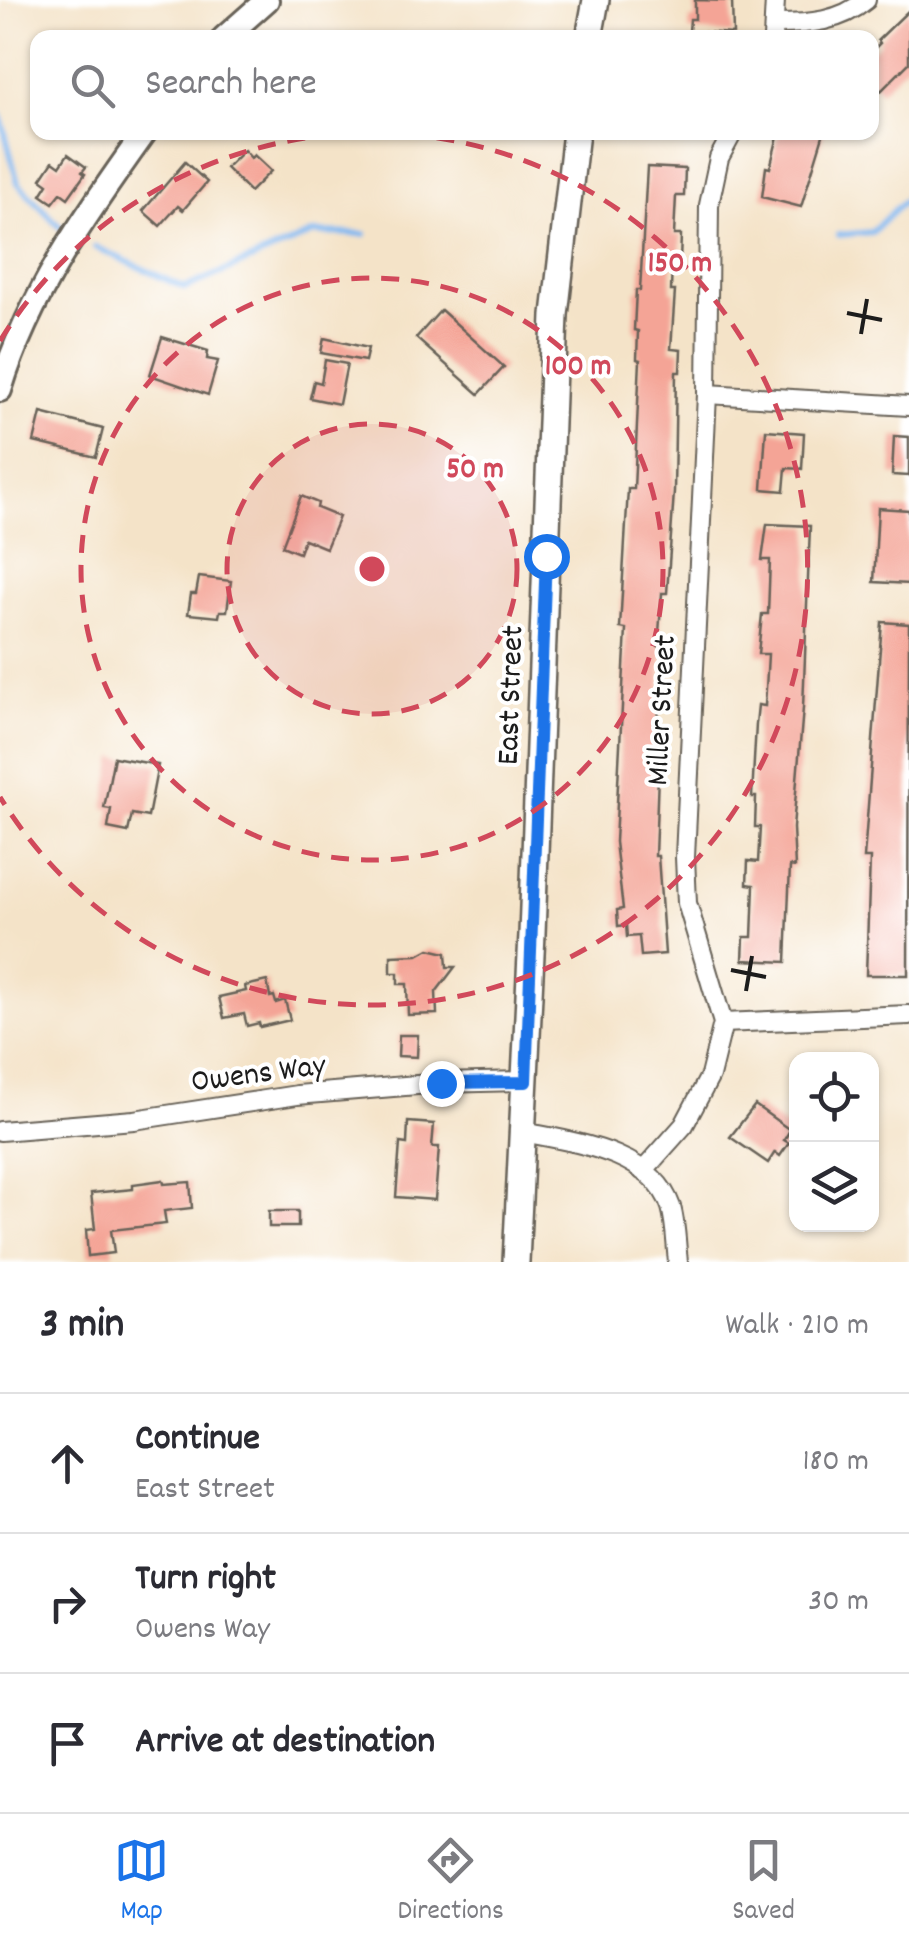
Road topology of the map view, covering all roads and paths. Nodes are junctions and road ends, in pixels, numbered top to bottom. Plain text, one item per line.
1 (267, 0) edge
2 (596, 0) edge
3 (775, 0) edge
4 (866, 0) edge
5 (233, 30) edge
6 (590, 30) edge
7 (775, 30) edge
8 (781, 30) edge
9 (139, 140) edge
10 (575, 140) edge
11 (729, 140) edge
12 (0, 390) edge
13 (707, 394) junction
14 (909, 406) edge
15 (909, 1014) edge
16 (724, 1023) junction
17 (526, 1082) junction
18 (0, 1131) edge
19 (523, 1132) junction
20 (643, 1171) junction
21 (516, 1262) edge
22 (678, 1262) edge

1 - 5 street
2 - 6 main road
3 - 7 street
4 - 8 street
9 - 12 street
10 - 17 main road, East Street
11 - 13 street, Miller Street
13 - 14 street
13 - 16 street, Miller Street
15 - 16 street
16 - 20 street
17 - 18 street, Owens Way
17 - 19 main road, East Street
19 - 20 street
19 - 21 main road, East Street
20 - 22 street

